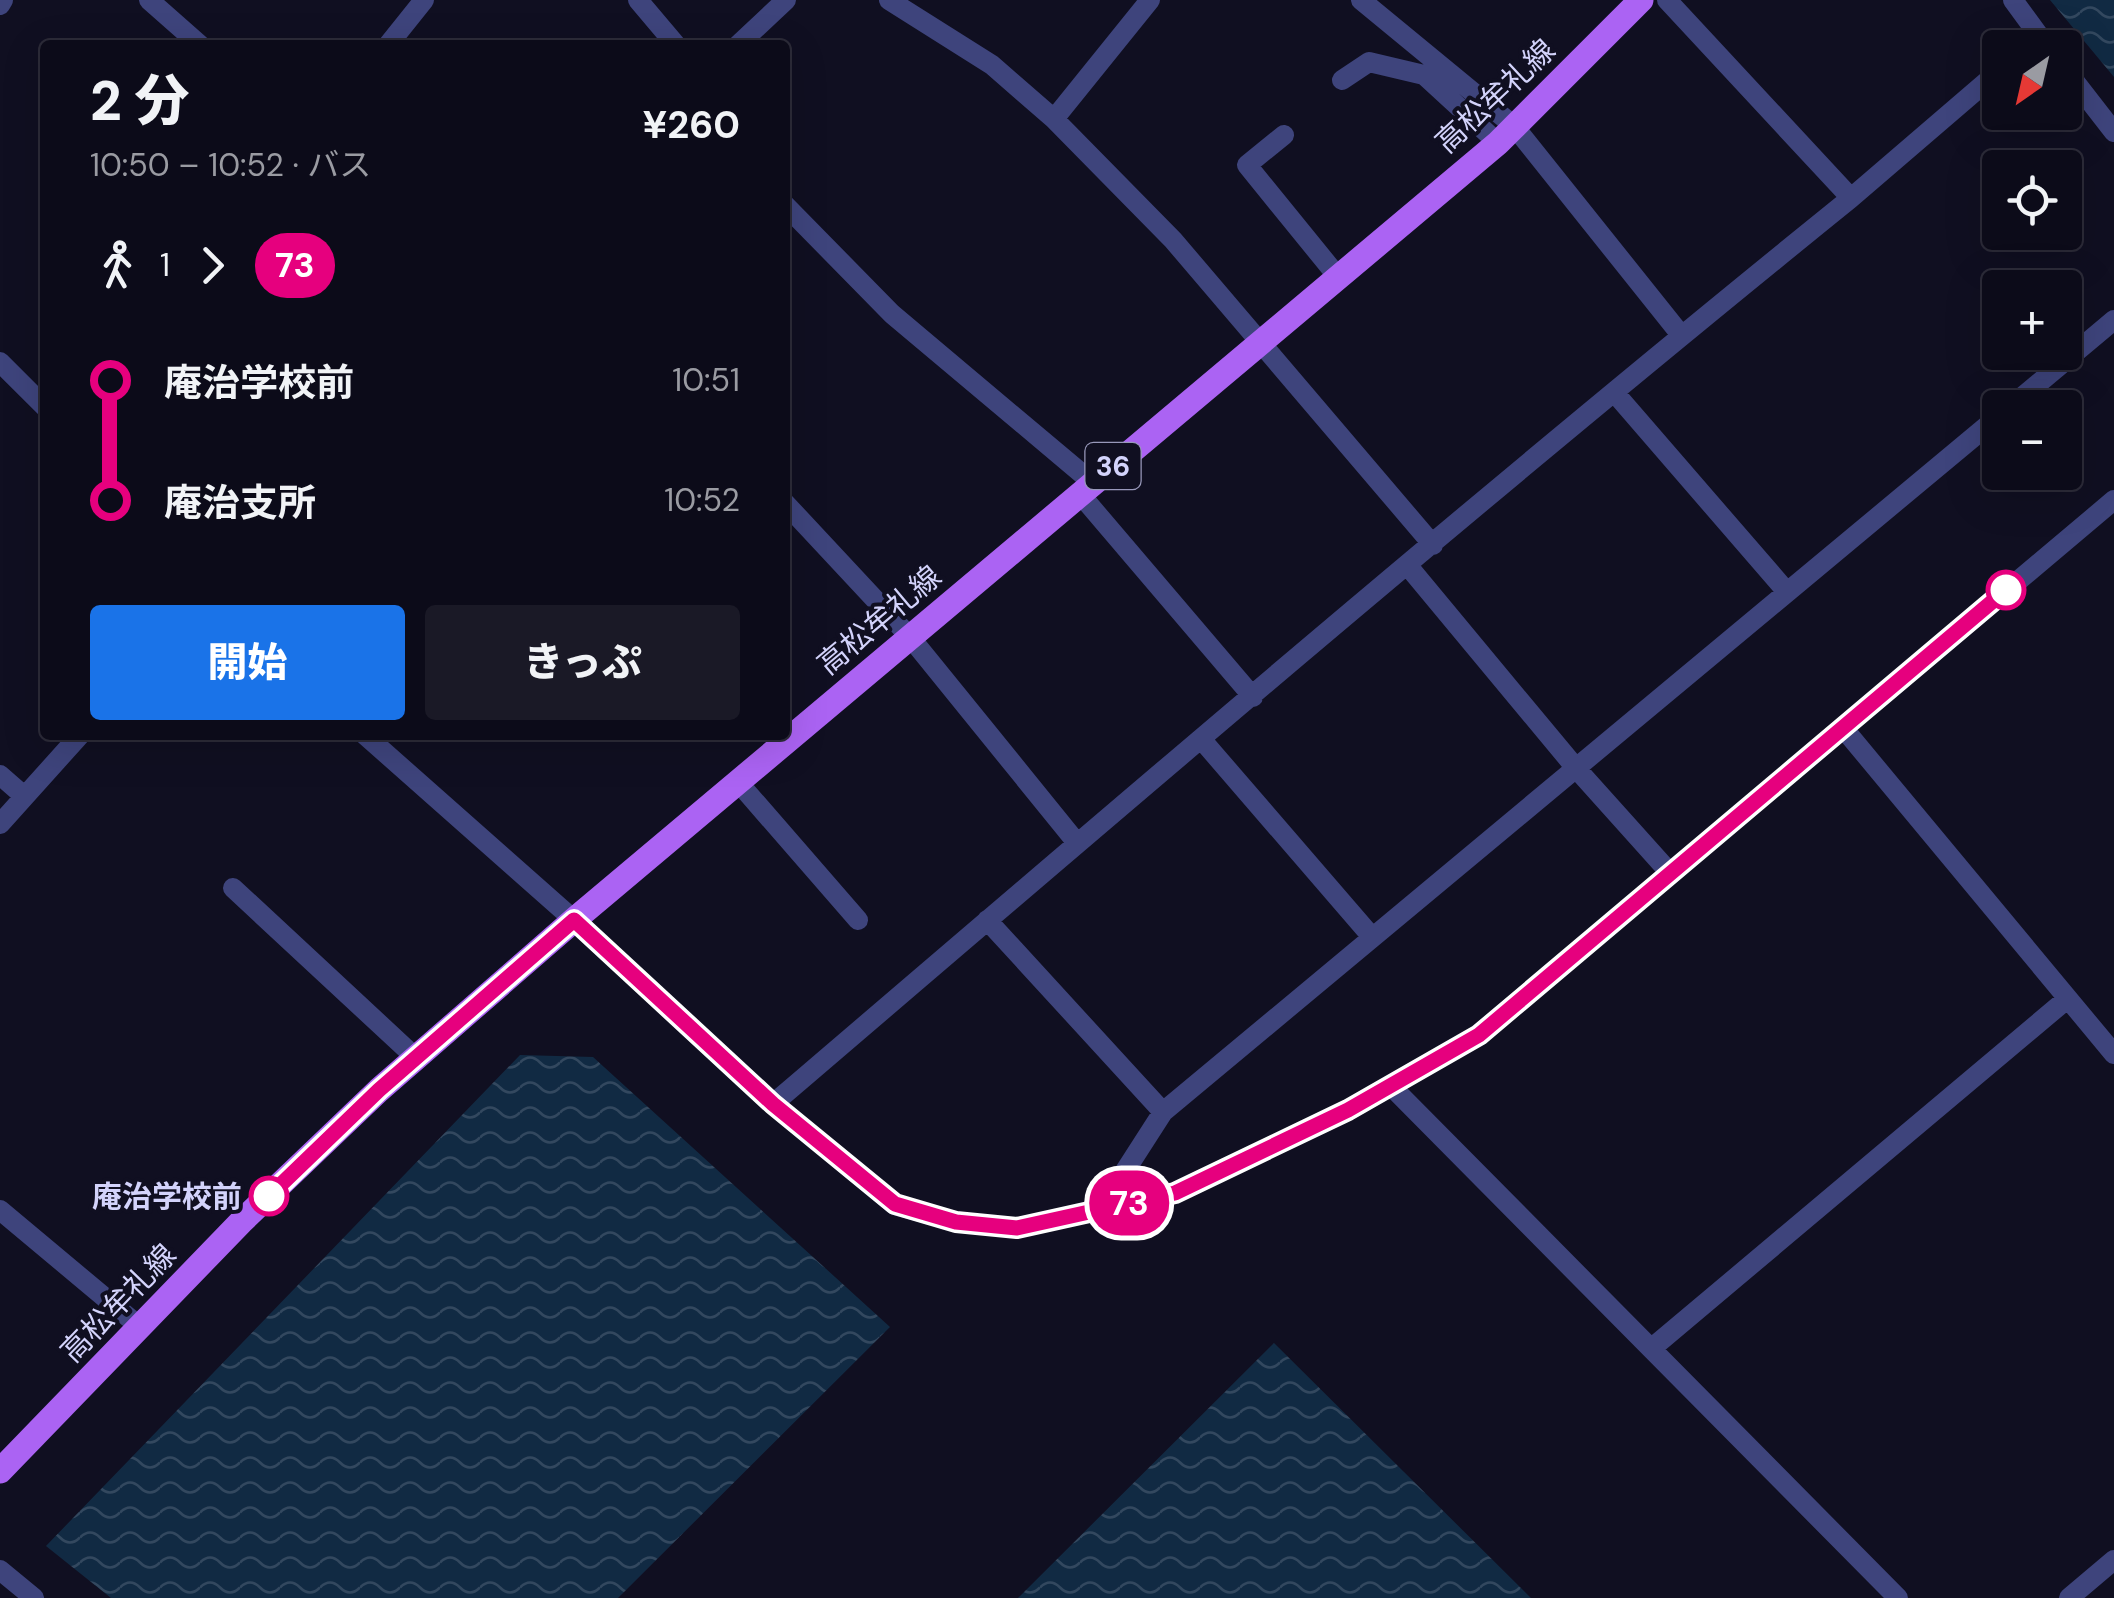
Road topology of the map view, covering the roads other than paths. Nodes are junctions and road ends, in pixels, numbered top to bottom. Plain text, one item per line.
1 (149, 0) edge
2 (424, 0) edge
3 (638, 0) edge
4 (786, 0) edge
5 (889, 0) edge
6 (1150, 0) edge
7 (1361, 0) edge
8 (1641, 0) edge
9 (1667, 0) edge
10 (2013, 0) edge
11 (2030, 30) edge
12 (194, 40) edge
13 (392, 40) edge
14 (672, 40) edge
15 (743, 40) edge
16 (1342, 80) dead end
17 (1982, 85) edge
18 (2082, 91) edge
19 (1054, 119) junction
20 (2114, 132) edge
21 (1284, 135) dead end
22 (1506, 135) junction
23 (1851, 198) junction
24 (790, 210) edge
25 (1338, 277) junction
26 (2114, 320) edge
27 (1682, 336) junction
28 (1260, 344) junction
29 (0, 362) edge
30 (2030, 390) edge
31 (1614, 392) junction
32 (40, 402) edge
33 (1982, 430) edge
34 (1086, 489) junction
35 (2114, 500) edge
36 (790, 508) edge
37 (1433, 545) junction
38 (1408, 566) junction
39 (1787, 592) junction
40 (910, 637) junction
41 (1253, 696) junction
42 (1844, 730) junction
43 (790, 738) edge
44 (75, 740) edge
45 (370, 740) edge
46 (788, 740) edge
47 (1202, 740) junction
48 (1576, 767) junction
49 (0, 774) edge
50 (738, 782) junction
51 (24, 796) junction
52 (0, 824) edge
53 (1077, 843) junction
54 (1671, 874) junction
55 (233, 888) dead end
56 (574, 920) junction
57 (858, 920) dead end
58 (987, 920) junction
59 (1372, 937) junction
60 (2067, 999) junction
61 (2114, 1054) edge
62 (416, 1058) junction
63 (1390, 1086) junction
64 (773, 1104) junction
65 (1163, 1112) junction
66 (0, 1210) edge
67 (1100, 1210) junction
68 (140, 1328) junction
69 (1652, 1348) junction
70 (0, 1471) edge
71 (2114, 1560) edge
72 (0, 1570) edge
73 (34, 1598) edge
74 (1898, 1598) edge
75 (2069, 1598) edge

1 - 12 street
2 - 13 street
3 - 14 street
4 - 15 street
5 - 19 street
6 - 19 street
7 - 22 street
8 - 22 main road, 高松牟礼線 / 36
9 - 23 street
10 - 11 street
16 - 22 street
17 - 23 street
18 - 20 street
19 - 28 street
21 - 25 street
22 - 25 main road, 高松牟礼線 / 36
22 - 27 street
23 - 27 street
24 - 34 street
25 - 28 main road, 高松牟礼線 / 36
26 - 30 street
27 - 31 street
28 - 34 main road, 高松牟礼線 / 36
28 - 37 street
29 - 32 street
31 - 37 street
31 - 39 street
33 - 39 street
34 - 40 main road, 高松牟礼線 / 36
34 - 41 street
35 - 42 street
36 - 40 street
37 - 38 street
38 - 41 street
38 - 48 street
39 - 48 street
40 - 43 main road, 高松牟礼線 / 36
40 - 53 street
41 - 47 street
42 - 54 street
42 - 60 street
44 - 51 street
45 - 56 street
46 - 50 main road, 高松牟礼線 / 36
47 - 53 street
47 - 59 street
48 - 54 street
48 - 59 street
49 - 51 street
50 - 56 main road, 高松牟礼線 / 36
50 - 57 street
51 - 52 street
53 - 58 street
54 - 63 street
55 - 62 street
56 - 62 main road, 高松牟礼線 / 36
56 - 64 street
58 - 64 street
58 - 65 street
59 - 65 street
60 - 61 street
60 - 69 street
62 - 68 main road, 高松牟礼線 / 36
63 - 67 street
63 - 69 street
64 - 67 street
65 - 67 street
66 - 68 street
68 - 70 main road, 高松牟礼線 / 36
69 - 74 street
71 - 75 street
72 - 73 street

